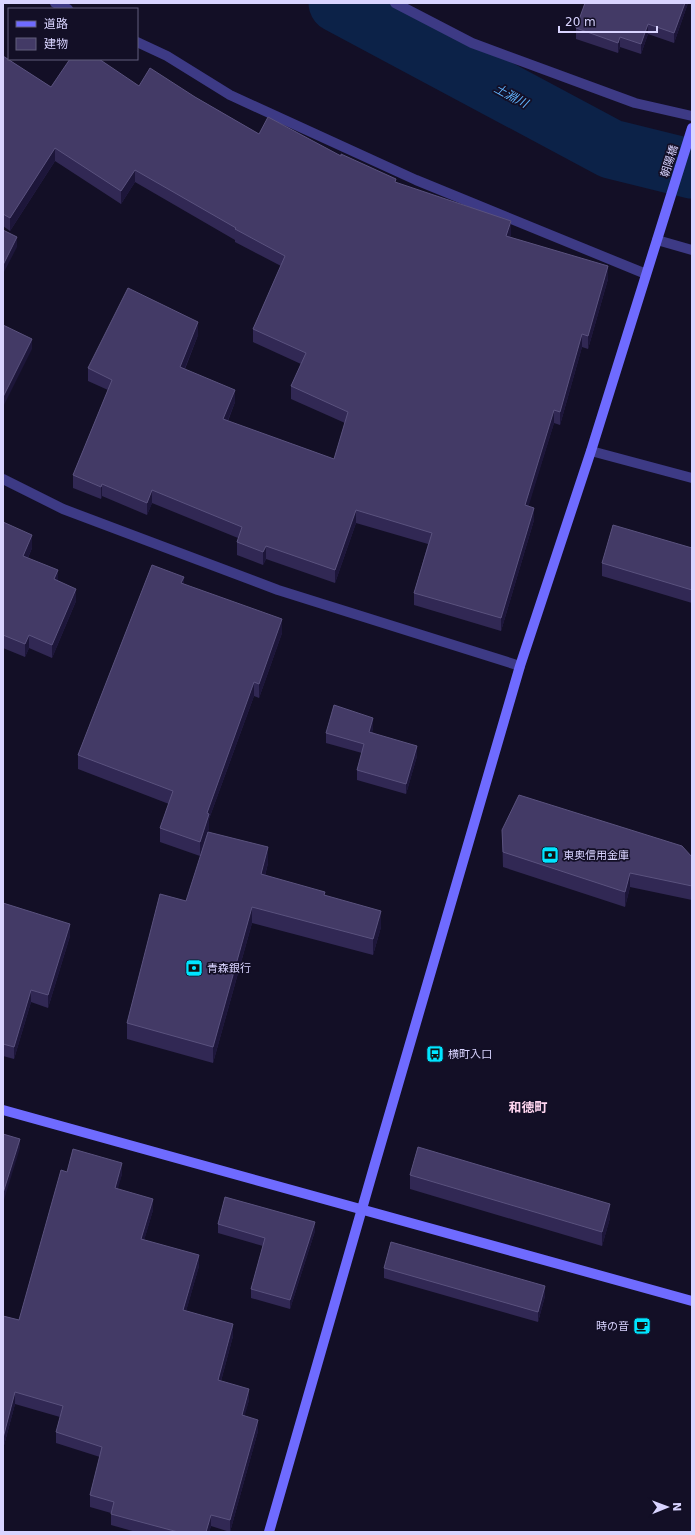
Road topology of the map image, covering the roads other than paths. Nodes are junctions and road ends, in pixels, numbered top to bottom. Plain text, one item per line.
1 (56, 3) edge
2 (394, 3) edge
3 (66, 8) edge
4 (138, 42) edge
5 (692, 116) edge
6 (692, 128) edge
7 (657, 240) junction
8 (692, 250) edge
9 (646, 274) junction
10 (591, 451) junction
11 (692, 478) edge
12 (3, 479) edge
13 (520, 666) junction
14 (3, 1110) edge
15 (362, 1208) junction
16 (692, 1301) edge
17 (269, 1532) edge

1 - 3 street
2 - 5 street
4 - 9 street
6 - 7 street, 朝陽橋
7 - 8 street
7 - 9 street, 朝陽橋
9 - 10 street, 朝陽橋
10 - 11 street
10 - 13 street, 朝陽橋
12 - 13 street
13 - 15 street, 朝陽橋
14 - 15 street
15 - 16 street
15 - 17 street, 朝陽橋

